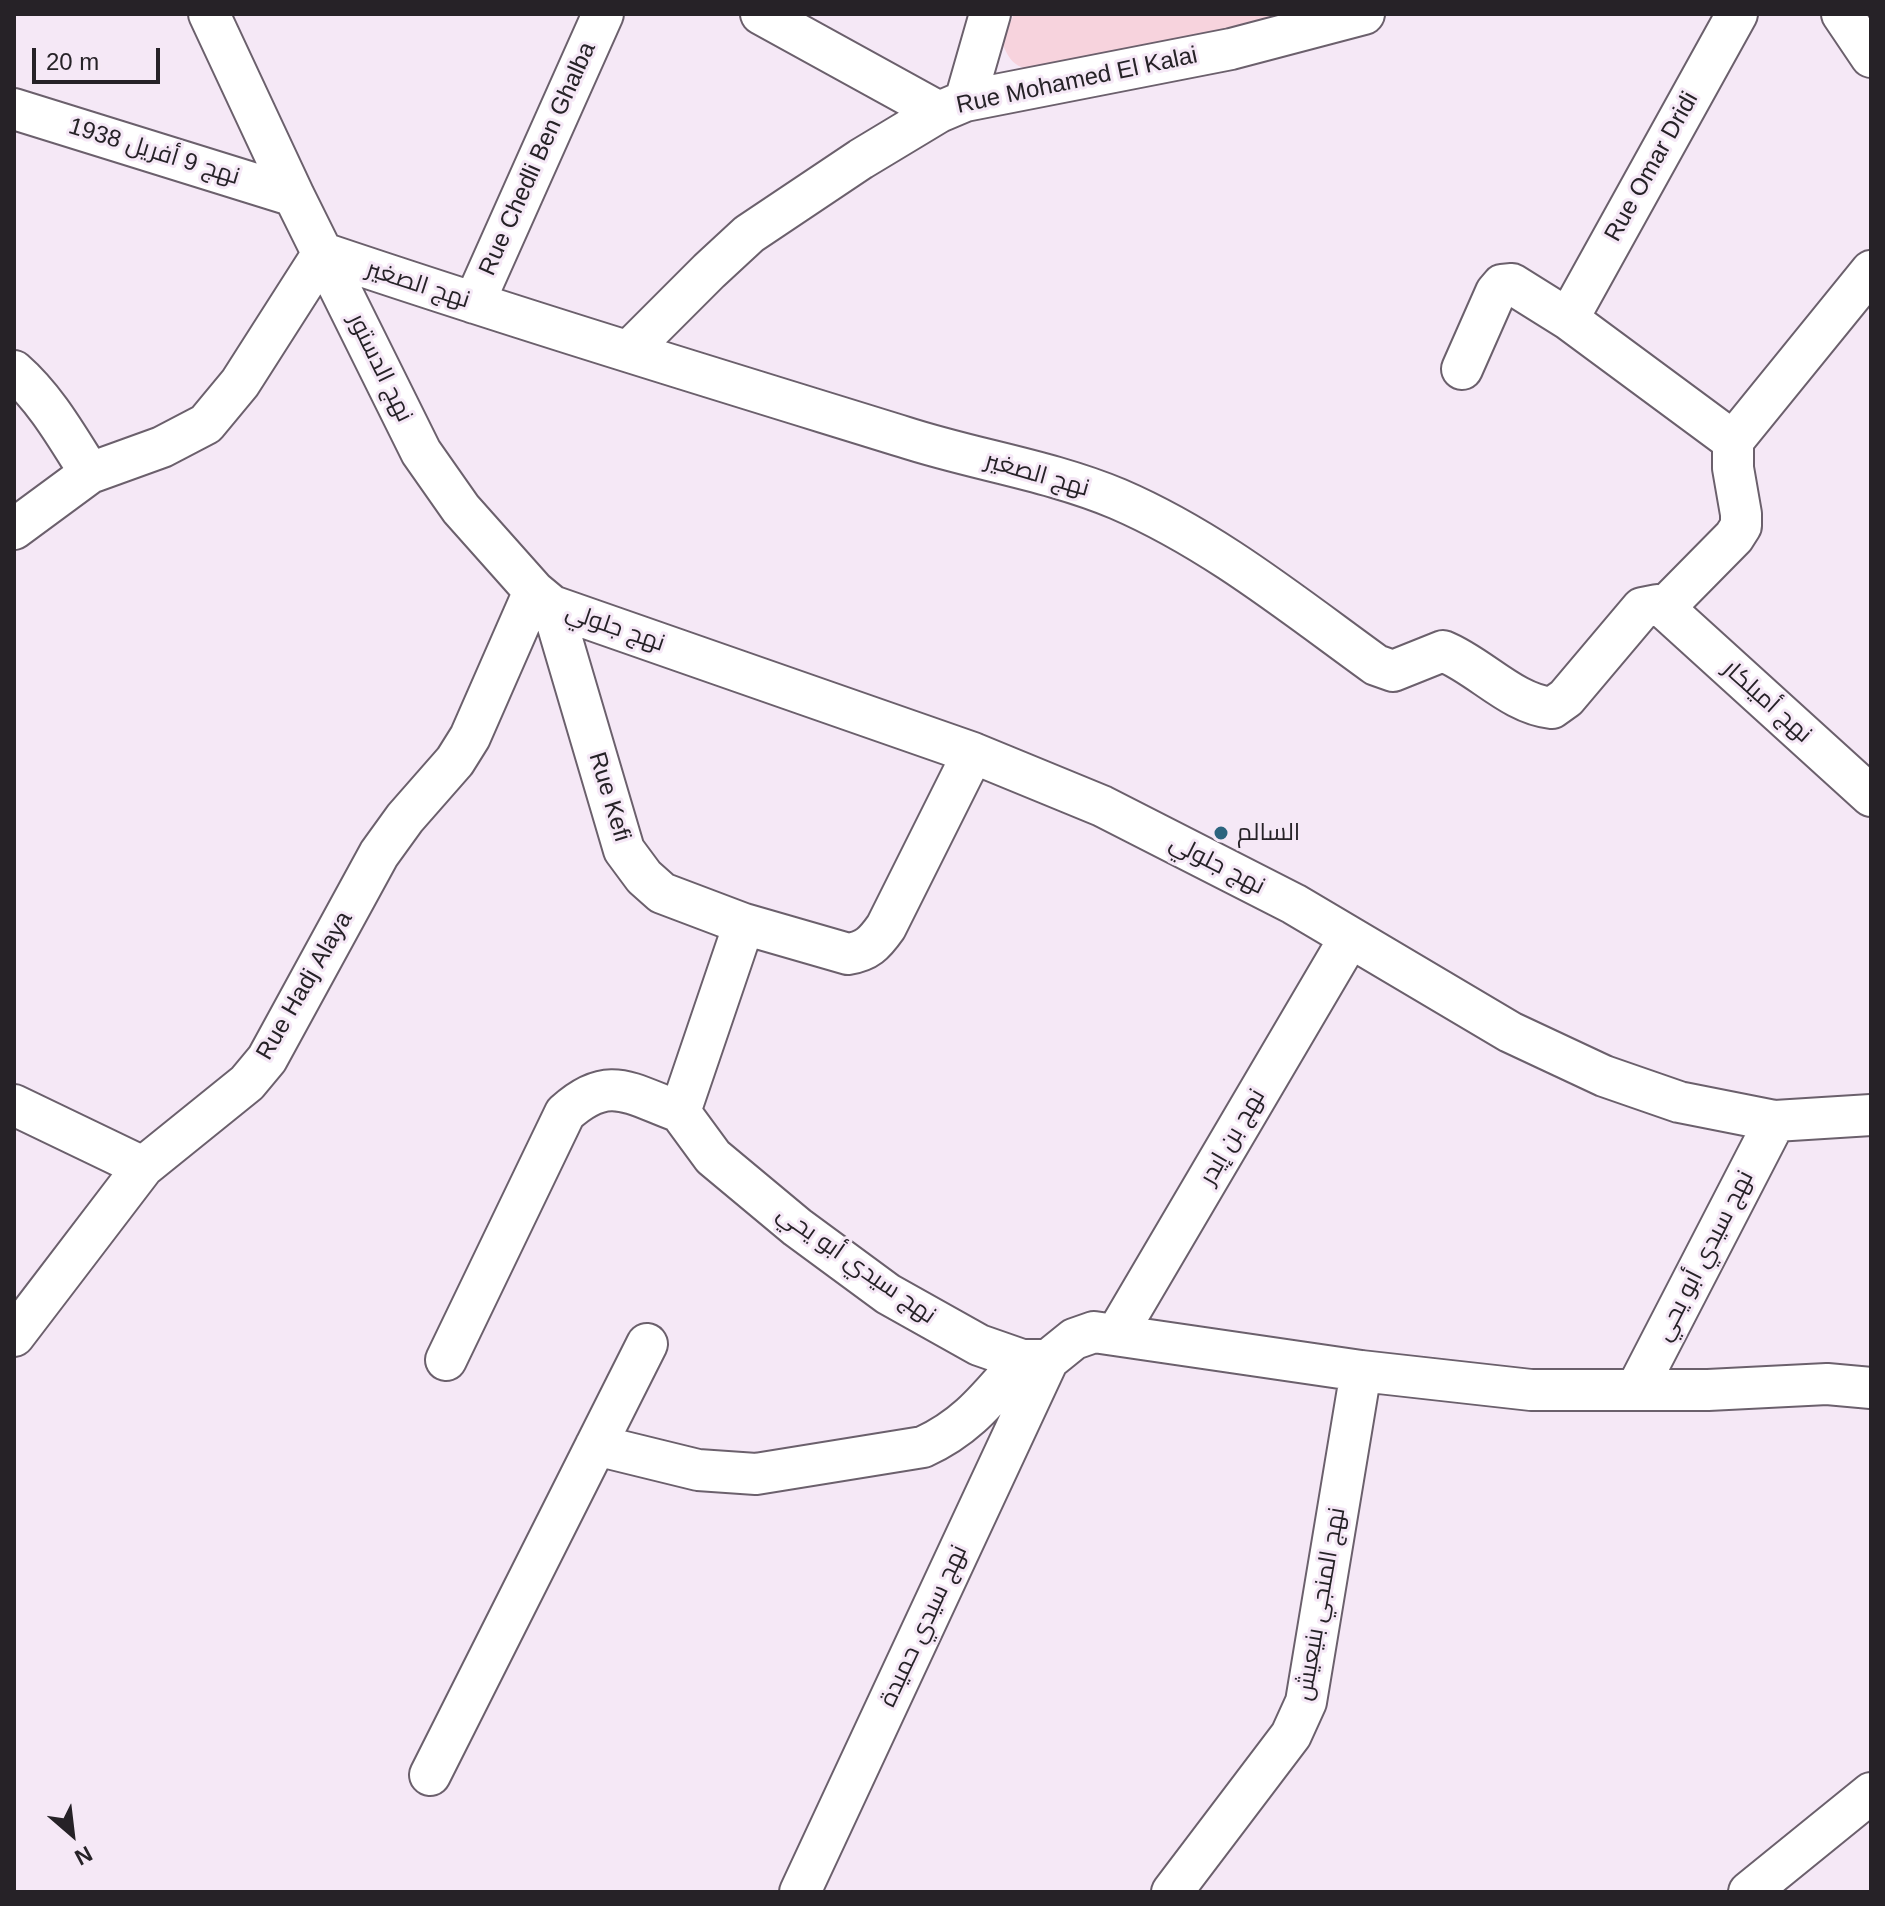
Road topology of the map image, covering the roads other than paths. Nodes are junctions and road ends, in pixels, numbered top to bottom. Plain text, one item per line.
1 (209, 14) edge
2 (603, 14) edge
3 (761, 14) edge
4 (990, 14) edge
5 (1364, 14) edge
6 (1737, 14) edge
7 (1842, 14) edge
8 (1871, 57) edge
9 (952, 106) junction
10 (14, 109) edge
11 (294, 196) junction
12 (323, 253) junction
13 (1871, 271) edge
14 (474, 303) junction
15 (1568, 319) junction
16 (629, 351) junction
17 (1462, 369) dead end
18 (14, 371) edge
19 (1733, 441) junction
20 (90, 473) junction
21 (14, 529) edge
22 (543, 598) junction
23 (1664, 608) junction
24 (973, 753) junction
25 (1871, 796) edge
26 (744, 924) junction
27 (1349, 939) junction
28 (14, 1105) edge
29 (680, 1112) junction
30 (1871, 1115) edge
31 (1775, 1121) junction
32 (143, 1167) junction
33 (1116, 1335) junction
34 (14, 1336) edge
35 (647, 1344) dead end
36 (446, 1360) dead end
37 (1035, 1360) junction
38 (1361, 1371) junction
39 (1871, 1388) edge
40 (1636, 1390) junction
41 (596, 1445) junction
42 (430, 1775) dead end
43 (1871, 1793) edge
44 (800, 1892) edge
45 (1172, 1892) edge
46 (1749, 1892) edge

1 - 11 street, نهج الدستور
2 - 14 street, Rue Chedli Ben Ghalba
3 - 9 street
4 - 9 street
5 - 9 street, Rue Mohamed El Kalai
6 - 15 street, Rue Omar Dridi
7 - 8 street
9 - 16 street, Rue Mohamed El Kalai
10 - 11 street, نهج 9 أفريل 1938
11 - 12 street, نهج الدستور
12 - 14 street, نهج الصغير
12 - 20 street
12 - 22 street, نهج الدستور
13 - 19 street
14 - 16 street, نهج الصغير
15 - 17 street
15 - 19 street
16 - 23 street, نهج الصغير
18 - 20 street
19 - 23 street
20 - 21 street
22 - 24 street, نهج جلولي
22 - 26 street, Rue Kefi
22 - 32 street, Rue Hadj Alaya
23 - 25 street, نهج أميلكار
24 - 26 street, Rue Kefi
24 - 27 street, نهج جلولي
26 - 29 street
27 - 31 street, نهج جلولي
27 - 33 street, نهج بن إيدر
28 - 32 street
29 - 36 street
29 - 37 street, نهج سيدي أبو يحي
30 - 31 street, نهج جلولي
31 - 40 street, نهج سيدي أبو يحي
32 - 34 street, Rue Hadj Alaya
33 - 37 street
33 - 38 street
35 - 41 street
37 - 41 street
37 - 44 street, نهج سيدي حميدة
38 - 40 street
38 - 45 street, نهج المنجي بنيعيش
39 - 40 street
41 - 42 street
43 - 46 street

